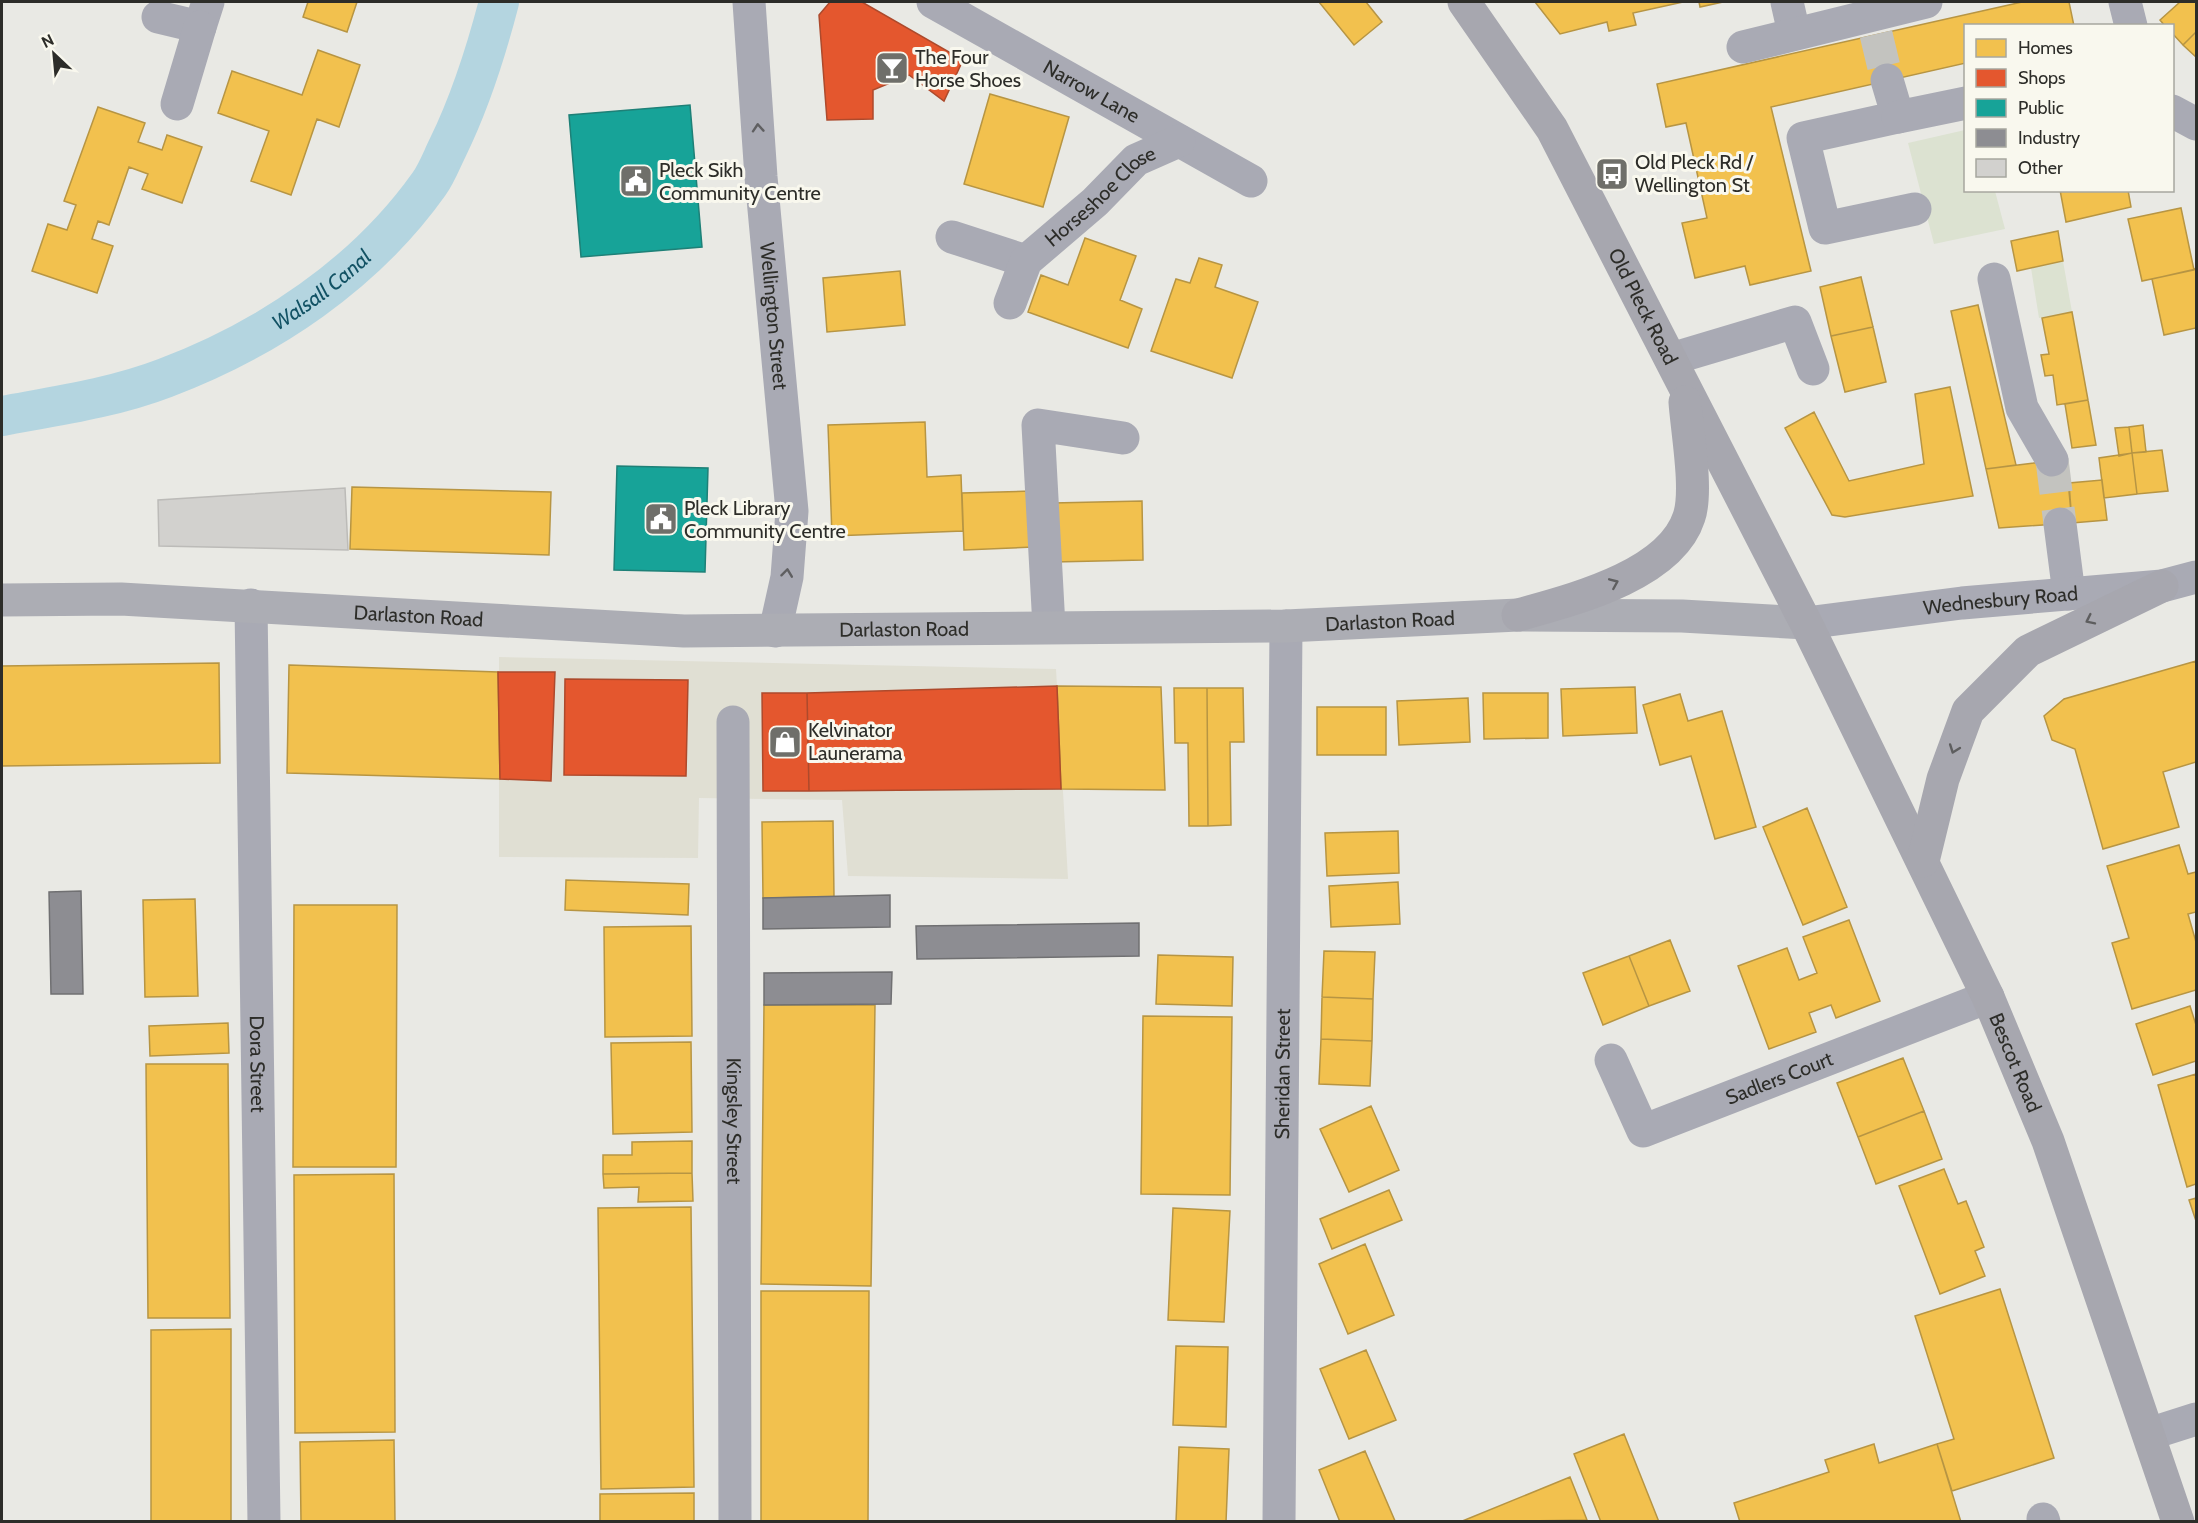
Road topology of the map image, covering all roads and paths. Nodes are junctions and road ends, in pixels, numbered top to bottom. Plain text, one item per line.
1 (749, 2) edge
2 (933, 2) edge
3 (1464, 2) edge
4 (1787, 2) edge
5 (1926, 2) edge
6 (2125, 2) edge
7 (204, 14) edge
8 (158, 17) dead end
9 (2130, 24) edge
10 (1794, 33) junction
11 (1743, 47) dead end
12 (1887, 80) tunnel mouth
13 (1964, 103) edge
14 (177, 105) dead end
15 (2174, 112) edge
16 (1898, 117) junction
17 (2196, 124) edge
18 (1179, 141) junction
19 (1251, 181) dead end
20 (1915, 208) dead end
21 (952, 237) dead end
22 (1026, 261) junction
23 (1994, 279) dead end
24 (1010, 303) dead end
25 (1813, 369) dead end
26 (1677, 371) junction
27 (1123, 438) dead end
28 (2052, 460) tunnel mouth
29 (2060, 524) tunnel mouth
30 (2196, 578) edge
31 (2162, 586) junction
32 (2069, 594) junction
33 (2, 600) edge
34 (251, 605) junction
35 (1518, 615) junction
36 (1806, 622) junction
37 (1286, 626) junction
38 (1049, 627) junction
39 (775, 631) junction
40 (733, 722) dead end
41 (1923, 861) junction
42 (1988, 997) junction
43 (1611, 1060) dead end
44 (2196, 1419) edge
45 (2149, 1434) junction
46 (264, 1521) edge
47 (735, 1521) edge
48 (1279, 1521) edge
49 (2178, 1521) edge

39 -> 1 street, Wellington Street
2 - 18 street, Narrow Lane
3 - 26 highway, Old Pleck Road
4 - 10 street
5 - 10 street
6 - 9 street
7 - 8 street
7 - 14 street
10 - 11 street
12 - 16 street
13 - 16 street
15 - 17 street
16 - 20 street
18 - 19 street, Narrow Lane
18 - 22 street, Horseshoe Close
21 - 22 street, Horseshoe Close
22 - 24 street, Horseshoe Close
23 - 28 street
25 - 26 street
35 -> 26 highway
26 - 36 highway, Old Pleck Road
27 - 38 street
29 - 32 street
30 - 31 street, Wednesbury Road
31 - 32 street, Wednesbury Road
31 -> 41 highway
32 - 36 street, Wednesbury Road
33 - 34 main road, Darlaston Road
34 - 39 main road, Darlaston Road
34 - 46 street, Dora Street
35 - 36 main road, Darlaston Road
35 - 37 main road, Darlaston Road
36 - 41 highway, Bescot Road
37 - 38 main road, Darlaston Road
37 - 48 street, Sheridan Street
38 - 39 main road, Darlaston Road
40 - 47 street, Kingsley Street
41 - 42 highway, Bescot Road
42 - 43 street, Sadlers Court
42 - 45 highway, Bescot Road
44 - 45 street
45 - 49 highway, Bescot Road

